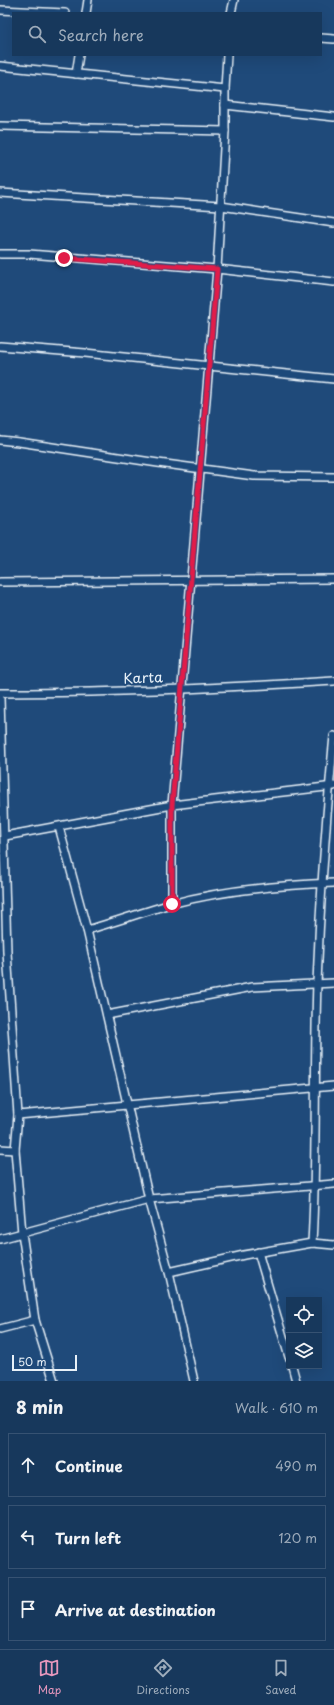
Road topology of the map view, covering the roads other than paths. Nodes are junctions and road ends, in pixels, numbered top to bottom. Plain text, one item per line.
1 (88, 0) edge
2 (234, 0) edge
3 (0, 10) edge
4 (43, 12) edge
5 (86, 12) edge
6 (231, 12) edge
7 (322, 38) edge
8 (334, 39) edge
9 (79, 56) edge
10 (227, 56) edge
11 (0, 66) edge
12 (76, 74) junction
13 (225, 89) junction
14 (225, 105) junction
15 (334, 117) edge
16 (0, 126) edge
17 (225, 131) junction
18 (0, 193) edge
19 (221, 206) junction
20 (334, 223) edge
21 (0, 254) edge
22 (217, 269) junction
23 (334, 282) edge
24 (0, 346) edge
25 (208, 366) junction
26 (334, 378) edge
27 (0, 440) edge
28 (200, 469) junction
29 (334, 477) edge
30 (334, 579) edge
31 (192, 580) junction
32 (0, 582) edge
33 (334, 681) edge
34 (182, 690) junction
35 (0, 693) edge
36 (0, 697) edge
37 (334, 736) edge
38 (332, 786) edge
39 (172, 805) junction
40 (59, 826) junction
41 (5, 836) junction
42 (334, 883) edge
43 (322, 884) junction
44 (172, 904) junction
45 (87, 930) junction
46 (334, 983) edge
47 (317, 984) junction
48 (107, 1015) junction
49 (334, 1086) edge
50 (315, 1088) junction
51 (128, 1106) junction
52 (18, 1114) junction
53 (0, 1149) edge
54 (14, 1150) junction
55 (334, 1184) edge
56 (315, 1185) junction
57 (149, 1199) junction
58 (22, 1233) junction
59 (0, 1239) edge
60 (312, 1243) junction
61 (334, 1248) edge
62 (258, 1252) junction
63 (169, 1272) junction
64 (35, 1320) junction
65 (0, 1329) edge
66 (286, 1347) edge
67 (293, 1369) edge
68 (192, 1380) edge
69 (54, 1381) edge
70 (296, 1381) edge

1 - 5 street
2 - 6 street
3 - 4 street
7 - 8 street
9 - 12 street
10 - 13 street
11 - 12 street
12 - 13 street
13 - 14 street
14 - 15 street
14 - 17 street
16 - 17 street
17 - 19 street
18 - 19 street
19 - 20 street
19 - 22 street
21 - 22 street
22 - 23 street
22 - 25 street
24 - 25 street
25 - 26 street
25 - 28 street
27 - 28 street
28 - 29 street
28 - 31 street
30 - 31 street
31 - 32 street
31 - 34 street
33 - 34 street, Karta
34 - 35 street, Karta
34 - 39 street
36 - 41 street
37 - 38 street
38 - 39 street
38 - 43 street
39 - 40 street
39 - 44 street
40 - 41 street
40 - 45 street
41 - 52 street
42 - 43 street
43 - 44 street
43 - 47 street
44 - 45 street
45 - 48 street
46 - 47 street
47 - 48 street
47 - 50 street
48 - 51 street
49 - 50 street
50 - 51 street
50 - 56 street
51 - 52 street
51 - 57 street
52 - 54 street
53 - 54 street
54 - 58 street
55 - 56 street
56 - 57 street
56 - 60 street
57 - 58 street
57 - 63 street
58 - 59 street
58 - 64 street
60 - 61 street
60 - 62 street
62 - 63 street
62 - 66 street
63 - 68 street
64 - 65 street
64 - 69 street
67 - 70 street

